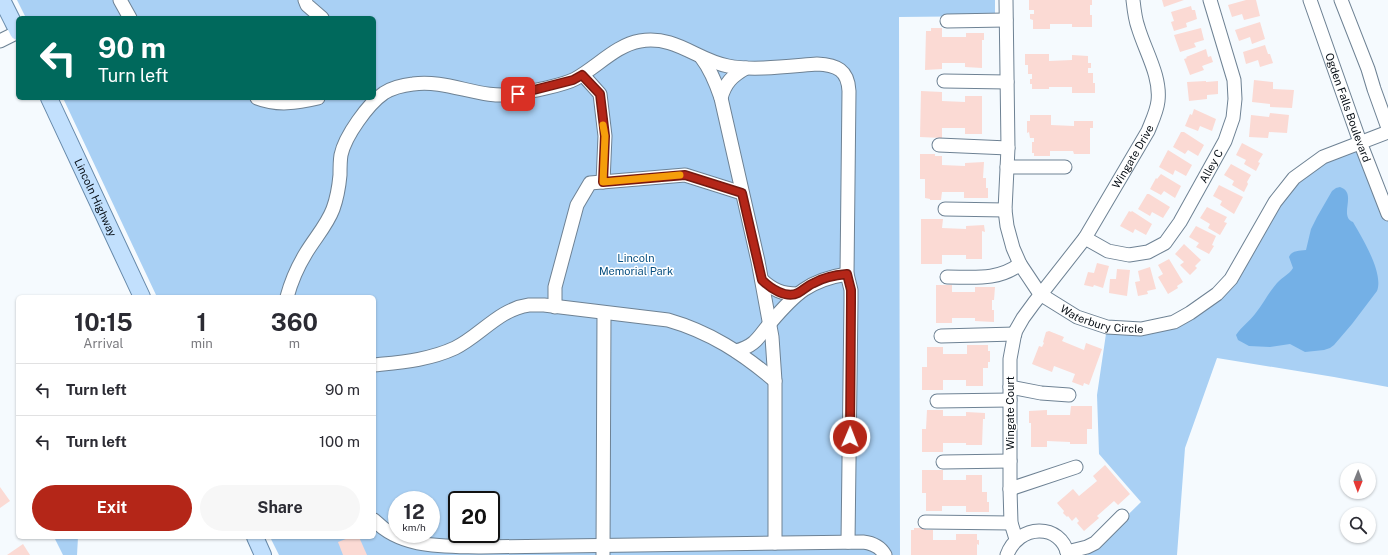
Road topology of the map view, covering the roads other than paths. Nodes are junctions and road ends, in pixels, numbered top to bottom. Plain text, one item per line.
1 (2, 0) edge
2 (120, 0) edge
3 (305, 0) edge
4 (1006, 0) edge
5 (1133, 0) edge
6 (1210, 0) edge
7 (1310, 0) edge
8 (1341, 0) edge
9 (129, 16) edge
10 (320, 16) edge
11 (1006, 20) junction
12 (947, 21) dead end
13 (16, 28) edge
14 (16, 33) edge
15 (0, 41) edge
16 (701, 57) junction
17 (746, 68) junction
18 (582, 75) junction
19 (944, 81) dead end
20 (1007, 82) junction
21 (376, 98) edge
22 (721, 98) junction
23 (50, 100) edge
24 (264, 100) edge
25 (310, 100) edge
26 (370, 101) edge
27 (1388, 128) edge
28 (1388, 132) edge
29 (1360, 142) junction
30 (939, 145) dead end
31 (1008, 148) junction
32 (1007, 167) junction
33 (1065, 167) dead end
34 (603, 182) junction
35 (742, 193) junction
36 (945, 209) dead end
37 (1005, 210) junction
38 (1388, 214) edge
39 (1085, 238) junction
40 (1020, 264) junction
41 (847, 274) junction
42 (947, 277) dead end
43 (762, 280) junction
44 (797, 294) junction
45 (1040, 294) junction
46 (141, 295) edge
47 (288, 295) edge
48 (555, 307) junction
49 (604, 313) junction
50 (770, 323) junction
51 (1015, 334) junction
52 (941, 336) dead end
53 (736, 351) junction
54 (376, 365) edge
55 (775, 381) junction
56 (1010, 394) junction
57 (1069, 395) dead end
58 (937, 401) dead end
59 (1010, 461) junction
60 (943, 462) dead end
61 (1076, 467) dead end
62 (1010, 489) junction
63 (1122, 516) dead end
64 (376, 522) edge
65 (926, 522) dead end
66 (1011, 524) junction
67 (256, 539) edge
68 (1016, 540) junction
69 (848, 542) junction
70 (775, 543) junction
71 (603, 550) edge
72 (455, 551) edge
73 (1067, 554) edge
74 (263, 555) edge
75 (885, 555) edge
76 (1007, 555) edge

1 - 13 main road
2 - 9 street
3 - 10 street
4 - 11 street, Waterbury Circle
5 - 39 street, Wingate Drive
6 - 39 street, Alley C
7 - 29 street, Ogden Falls Boulevard
8 - 27 street
11 - 12 street
11 - 20 street, Waterbury Circle
14 - 15 street
16 - 17 street
16 - 18 street
16 - 22 street
17 - 22 street
17 - 41 street
18 - 21 street
18 - 34 street
19 - 20 street
20 - 31 street, Waterbury Circle
22 - 35 street
23 - 46 main road, Lincoln Highway
24 - 25 street
26 - 47 street
28 - 29 street, Waterbury Circle
29 - 38 street, Ogden Falls Boulevard
29 - 45 street, Waterbury Circle
30 - 31 street
31 - 32 street, Waterbury Circle
32 - 33 street
32 - 37 street, Waterbury Circle
34 - 35 street
34 - 48 street
35 - 43 street
36 - 37 street
37 - 40 street, Waterbury Circle
39 - 45 street, Wingate Drive
40 - 42 street
40 - 45 street, Waterbury Circle
41 - 44 street
41 - 69 street
43 - 44 street
43 - 50 street
44 - 50 street
45 - 51 street, Wingate Court
48 - 49 street
48 - 54 street
49 - 53 street
49 - 71 street
50 - 53 street
50 - 55 street
51 - 52 street
51 - 56 street, Wingate Court
53 - 55 street
55 - 70 street
56 - 57 street
56 - 58 street
56 - 59 street, Wingate Court
59 - 60 street
59 - 62 street, Wingate Court
61 - 62 street
62 - 66 street, Wingate Court
63 - 73 street
64 - 72 street
65 - 66 street
66 - 68 street, Wingate Court
67 - 74 main road
68 - 73 street
68 - 76 street
69 - 70 street
69 - 75 street
70 - 71 street
71 - 72 street

